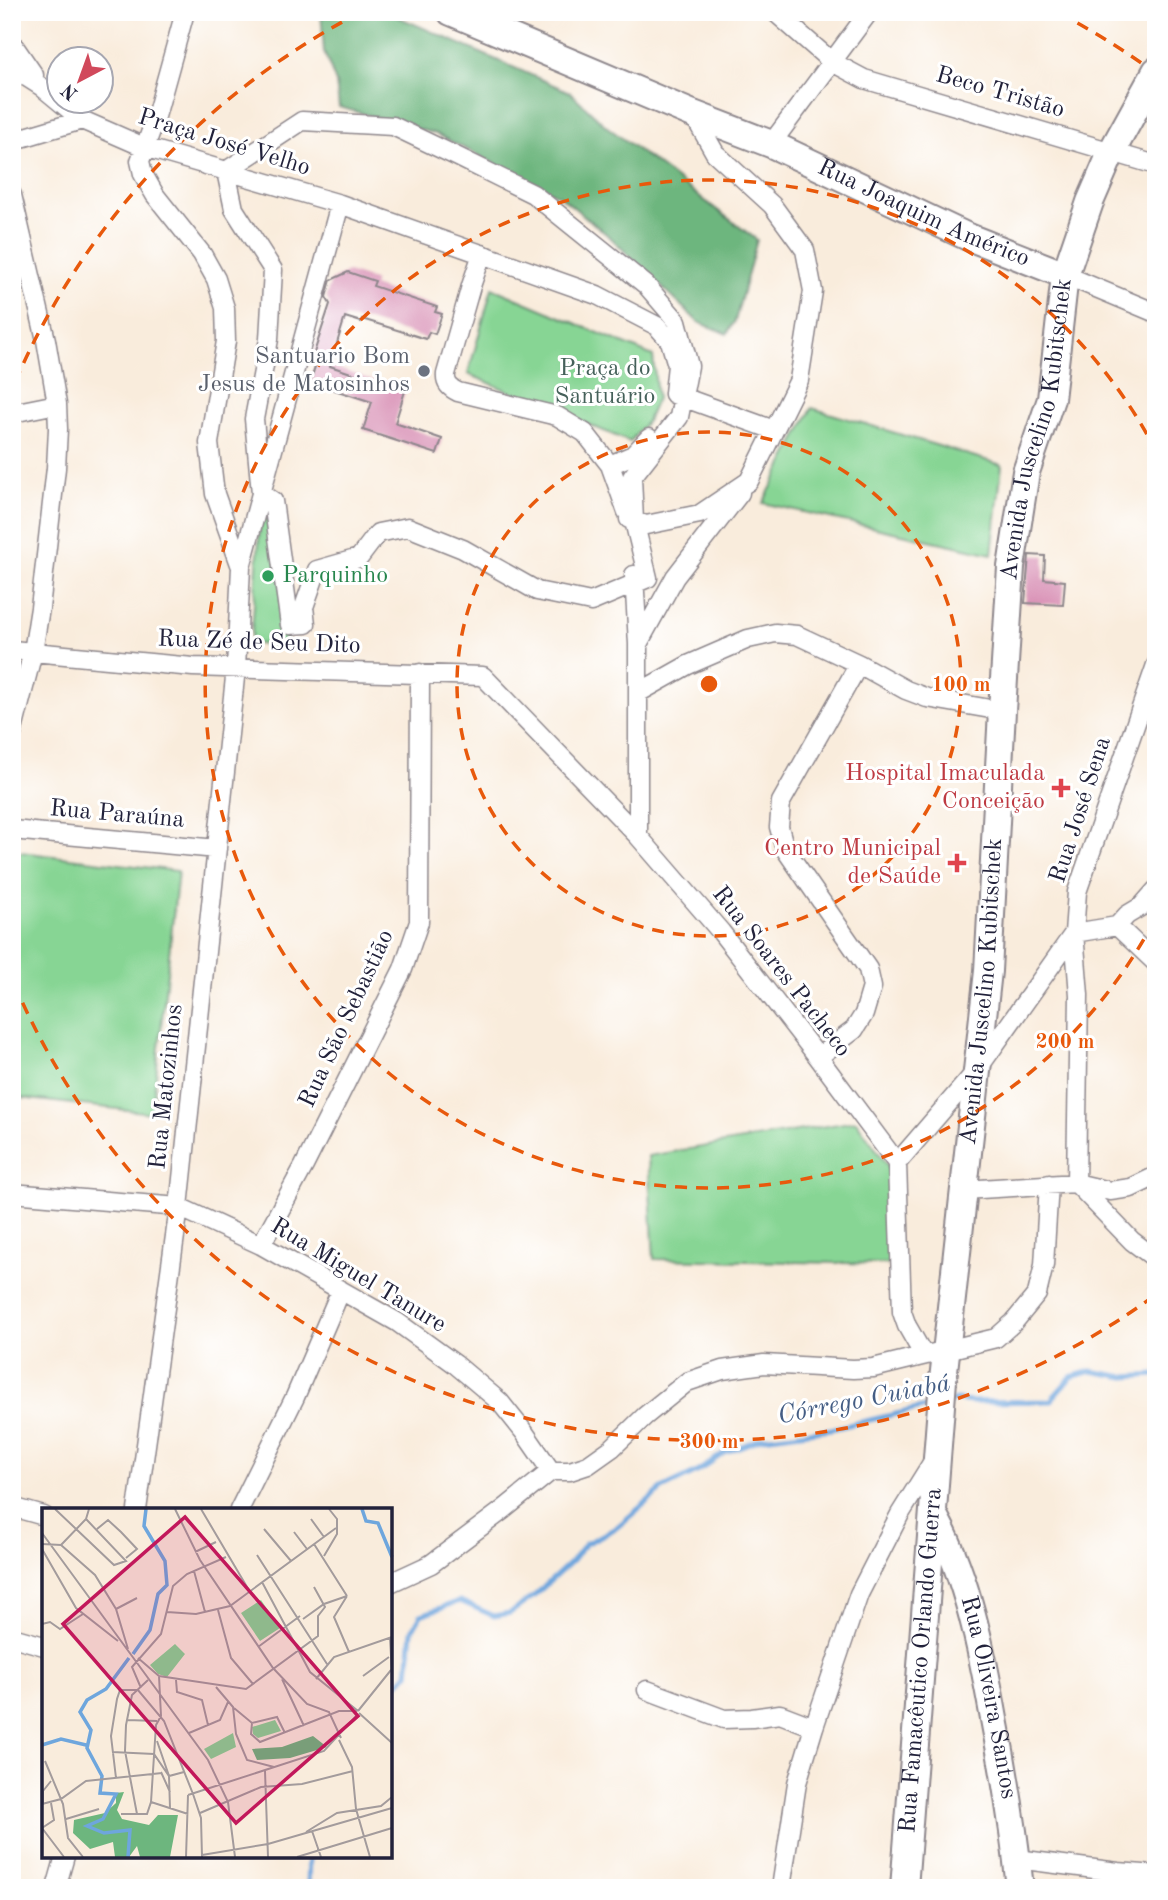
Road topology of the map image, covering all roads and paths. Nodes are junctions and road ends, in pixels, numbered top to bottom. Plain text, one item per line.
1 (185, 12) edge
2 (451, 12) edge
3 (775, 12) edge
4 (869, 12) edge
5 (12, 43) edge
6 (832, 62) junction
7 (12, 65) edge
8 (1156, 71) edge
9 (42, 87) junction
10 (693, 114) junction
11 (82, 120) junction
12 (12, 141) edge
13 (771, 144) junction
14 (144, 147) junction
15 (1112, 151) junction
16 (1156, 165) edge
17 (226, 171) junction
18 (12, 195) edge
19 (340, 204) junction
20 (482, 254) junction
21 (1065, 275) junction
22 (1156, 313) edge
23 (678, 395) junction
24 (57, 404) junction
25 (12, 414) edge
26 (774, 430) junction
27 (610, 465) junction
28 (749, 481) junction
29 (261, 493) junction
30 (631, 520) junction
31 (242, 567) junction
32 (634, 584) junction
33 (638, 643) junction
34 (12, 650) edge
35 (33, 652) junction
36 (859, 664) junction
37 (1156, 665) edge
38 (236, 668) junction
39 (420, 673) junction
40 (483, 676) joint
41 (638, 693) junction
42 (1002, 711) junction
43 (12, 734) edge
44 (12, 830) edge
45 (638, 836) junction
46 (218, 849) junction
47 (1156, 890) edge
48 (1117, 926) junction
49 (1074, 933) junction
50 (1156, 962) edge
51 (818, 1058) junction
52 (977, 1070) junction
53 (897, 1163) junction
54 (1156, 1177) edge
55 (1076, 1183) junction
56 (1049, 1184) junction
57 (964, 1190) junction
58 (12, 1193) edge
59 (179, 1207) junction
60 (261, 1245) junction
61 (1156, 1259) edge
62 (341, 1290) junction
63 (935, 1352) junction
64 (939, 1444) junction
65 (551, 1471) junction
66 (12, 1507) edge
67 (137, 1508) edge
68 (240, 1508) edge
69 (900, 1514) junction
70 (42, 1515) edge
71 (934, 1515) junction
72 (392, 1582) edge
73 (12, 1637) edge
74 (42, 1645) edge
75 (647, 1690) dead end
76 (814, 1727) junction
77 (64, 1858) edge
78 (1017, 1859) junction
79 (1156, 1875) edge
80 (57, 1888) edge
81 (781, 1888) edge
82 (904, 1888) edge
83 (1020, 1888) edge

1 - 14 street
2 - 10 main road, Rua Joaquim Américo
3 - 6 street, Beco Tristão
4 - 6 street
5 - 9 street, Praça José Velho
6 - 13 street
6 - 15 street, Beco Tristão
7 - 9 street, Praça José Velho
8 - 15 main road, Avenida Juscelino Kubitschek
9 - 11 street, Praça José Velho
10 - 13 main road, Rua Joaquim Américo
10 - 26 street
11 - 12 street
11 - 14 street, Praça José Velho
13 - 21 main road, Rua Joaquim Américo
14 - 17 street, Praça José Velho
14 - 31 street
15 - 16 street, Beco Tristão
15 - 21 main road, Avenida Juscelino Kubitschek
17 - 19 street, Praça José Velho
17 - 23 street
17 - 29 street
18 - 24 street
19 - 20 street, Praça José Velho
19 - 29 street
20 - 23 street
20 - 27 street
21 - 22 street, Rua Joaquim Américo
21 - 42 main road, Avenida Juscelino Kubitschek
23 - 26 street
23 - 27 street
23 - 30 street
24 - 25 street
24 - 35 street
26 - 28 street
27 - 30 street
28 - 30 street
28 - 33 street
29 - 31 street
29 - 32 street
30 - 32 street
31 - 38 street, Rua Matozinhos
32 - 33 street
33 - 41 street
34 - 35 street, Rua Zé de Seu Dito
35 - 38 street, Rua Zé de Seu Dito
35 - 43 street
36 - 41 street
36 - 42 street
36 - 51 street
37 - 49 street, Rua José Sena
38 - 39 street, Rua Zé de Seu Dito
38 - 46 street, Rua Matozinhos
39 - 40 street, Rua Zé de Seu Dito
39 - 60 street, Rua São Sebastião
40 - 45 street, Rua Soares Pacheco
41 - 45 street
42 - 52 main road, Avenida Juscelino Kubitschek
44 - 46 street, Rua Paraúna
45 - 51 street, Rua Soares Pacheco
46 - 59 street, Rua Matozinhos
47 - 48 street
48 - 49 street
48 - 50 street
49 - 52 street
49 - 55 street, Rua José Sena
51 - 53 street, Rua Soares Pacheco
52 - 53 street
52 - 57 main road, Avenida Juscelino Kubitschek
53 - 63 street
54 - 55 street
55 - 56 street
55 - 61 street
56 - 57 street
56 - 63 street
57 - 63 main road, Avenida Juscelino Kubitschek
58 - 59 street
59 - 60 street, Rua Miguel Tanure
59 - 67 street, Rua Matozinhos
60 - 62 street, Rua Miguel Tanure
62 - 65 street, Rua Miguel Tanure
62 - 68 street
63 - 64 main road, Avenida Juscelino Kubitschek
63 - 65 street
64 - 69 street
64 - 71 main road, Rua Famacêutico Orlando Guerra
65 - 72 street
66 - 70 street
69 - 71 street
69 - 76 street
71 - 78 main road, Rua Oliveira Santos
71 - 82 main road, Rua Famacêutico Orlando Guerra
73 - 74 street
75 - 76 street
76 - 81 street
77 - 80 street
78 - 79 street
78 - 83 main road, Rua Oliveira Santos

